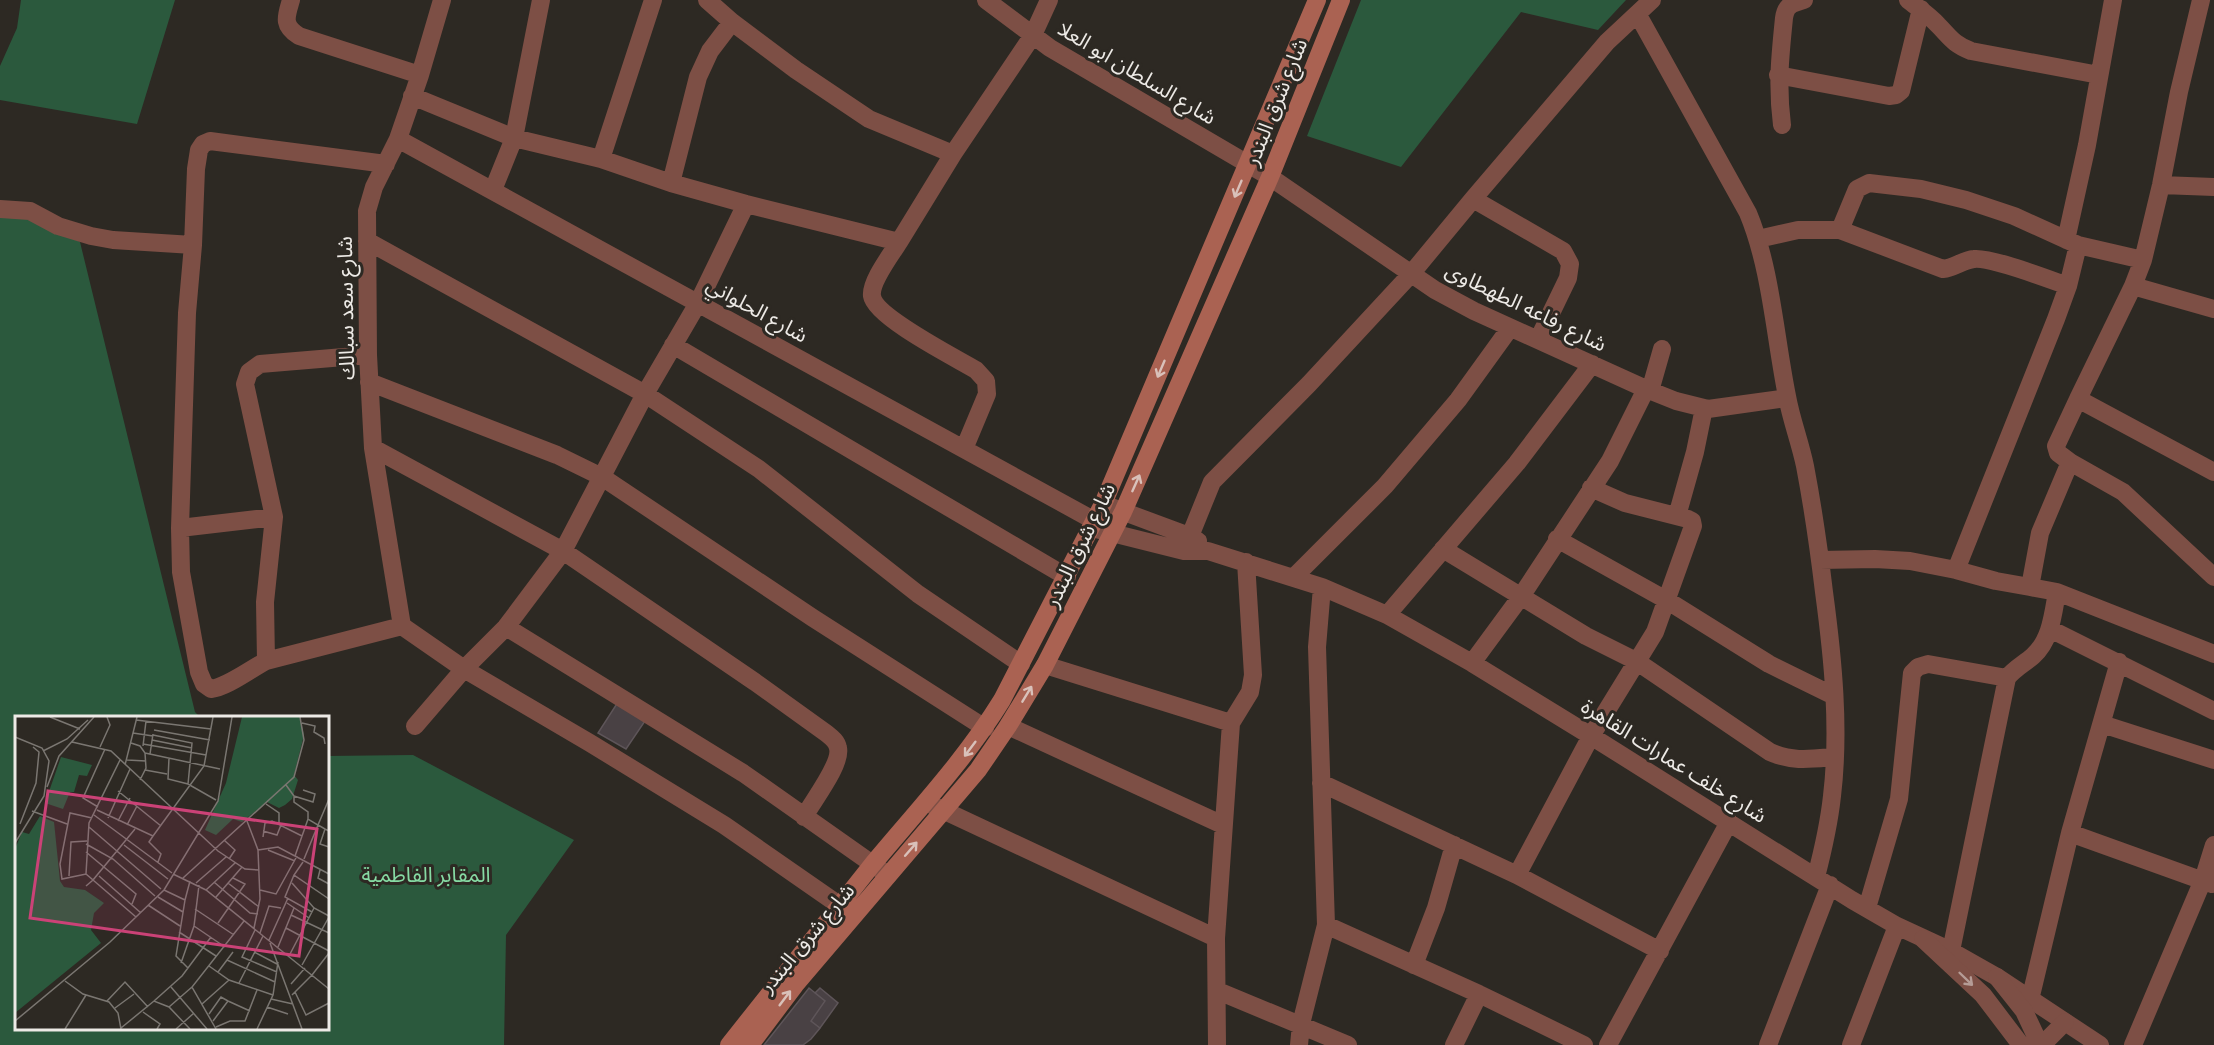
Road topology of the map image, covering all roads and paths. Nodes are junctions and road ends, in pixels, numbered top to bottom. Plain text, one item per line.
1 (291, 0) edge
2 (442, 0) edge
3 (541, 0) edge
4 (653, 0) edge
5 (707, 0) edge
6 (986, 0) edge
7 (1049, 0) edge
8 (1317, 0) edge
9 (1341, 0) edge
10 (1652, 0) edge
11 (1804, 0) edge
12 (2113, 0) edge
13 (2201, 0) edge
14 (1914, 5) edge
15 (1638, 15) junction
16 (732, 22) junction
17 (1033, 35) junction
18 (420, 75) junction
19 (1778, 75) junction
20 (2099, 75) junction
21 (412, 96) junction
22 (1782, 125) dead end
23 (514, 138) junction
24 (398, 139) junction
25 (952, 154) junction
26 (601, 159) junction
27 (386, 164) junction
28 (1248, 165) junction
29 (1270, 177) junction
30 (670, 183) junction
31 (2161, 185) junction
32 (2214, 188) edge
33 (493, 190) junction
34 (1473, 199) junction
35 (746, 204) junction
36 (0, 209) edge
37 (1840, 230) junction
38 (1758, 239) junction
39 (367, 241) junction
40 (899, 242) junction
41 (2072, 242) junction
42 (193, 245) junction
43 (2143, 260) junction
44 (1411, 274) junction
45 (2068, 286) junction
46 (2133, 286) junction
47 (698, 303) junction
48 (2214, 309) edge
49 (1510, 328) junction
50 (1538, 340) junction
51 (673, 345) junction
52 (1662, 349) dead end
53 (368, 355) junction
54 (1592, 364) junction
55 (369, 382) junction
56 (1648, 390) junction
57 (645, 394) junction
58 (1787, 398) junction
59 (2078, 399) junction
60 (1704, 408) junction
61 (372, 448) junction
62 (964, 449) junction
63 (2070, 462) junction
64 (2214, 472) edge
65 (602, 477) junction
66 (1591, 488) junction
67 (1102, 504) junction
68 (1123, 512) junction
69 (1677, 516) junction
70 (274, 517) junction
71 (1093, 524) junction
72 (180, 528) junction
73 (1112, 533) junction
74 (1557, 539) junction
75 (1186, 543) junction
76 (1443, 549) junction
77 (563, 550) junction
78 (1820, 560) junction
79 (1246, 562) junction
80 (2211, 567) edge
81 (1956, 570) junction
82 (1066, 577) junction
83 (1294, 577) junction
84 (1322, 587) junction
85 (2030, 587) junction
86 (2057, 592) junction
87 (1522, 595) junction
88 (1668, 601) junction
89 (1387, 615) junction
90 (402, 626) junction
91 (506, 627) junction
92 (2050, 629) junction
93 (2214, 654) edge
94 (1636, 661) junction
95 (266, 662) junction
96 (2119, 662) junction
97 (1472, 663) junction
98 (1021, 664) junction
99 (1045, 665) junction
100 (464, 669) junction
101 (2007, 678) junction
102 (1834, 696) junction
103 (2214, 711) edge
104 (1231, 723) junction
105 (2102, 724) junction
106 (415, 726) dead end
107 (1008, 726) junction
108 (985, 728) junction
109 (1591, 736) junction
110 (1834, 757) junction
111 (2214, 760) edge
112 (1321, 783) junction
113 (926, 802) junction
114 (944, 811) junction
115 (804, 817) junction
116 (1729, 822) junction
117 (1223, 825) junction
118 (2070, 833) junction
119 (1454, 845) junction
120 (2214, 845) edge
121 (873, 864) junction
122 (888, 875) junction
123 (1517, 875) junction
124 (1823, 881) junction
125 (2208, 882) edge
126 (1867, 908) junction
127 (847, 910) junction
128 (1326, 926) junction
129 (1897, 926) junction
130 (1216, 938) junction
131 (1923, 939) junction
132 (1660, 951) junction
133 (1951, 951) junction
134 (1414, 965) junction
135 (1997, 977) junction
136 (1218, 991) junction
137 (1479, 994) junction
138 (2030, 1000) junction
139 (2065, 1022) junction
140 (1301, 1024) junction
141 (729, 1045) edge
142 (750, 1045) edge
143 (1217, 1045) edge
144 (1299, 1045) edge
145 (1348, 1045) edge
146 (1454, 1045) edge
147 (1584, 1045) edge
148 (1608, 1045) edge
149 (1768, 1045) edge
150 (1851, 1045) edge
151 (2021, 1045) edge
152 (2041, 1045) edge
153 (2100, 1045) edge
154 (2133, 1045) edge

1 - 18 street
2 - 18 street, شارع سعد سبالك
3 - 23 street
4 - 26 street
5 - 16 street
6 - 17 street, شارع السلطان ابو العلا
7 - 17 street
8 - 28 main road, شارع شرق البندر
9 - 29 main road, شارع شرق البندر
10 - 15 street
11 - 19 street
12 - 20 street
13 - 31 street
14 - 19 street
14 - 20 street
15 - 34 street
15 - 38 street
16 - 25 street
16 - 30 street
17 - 25 street
17 - 28 street, شارع السلطان ابو العلا
18 - 21 street, شارع سعد سبالك
19 - 22 street
20 - 41 street
21 - 23 street
21 - 24 street, شارع سعد سبالك
23 - 26 street
23 - 33 street
24 - 27 street, شارع سعد سبالك
24 - 33 street, شارع الحلواني
25 - 40 street
26 - 30 street
27 - 39 street, شارع سعد سبالك
27 - 42 street
28 - 29 street, شارع السلطان ابو العلا
28 -> 67 main road, شارع شرق البندر
29 - 44 street, شارع رفاعه الطهطاوى
68 -> 29 main road, شارع شرق البندر
30 - 35 street
31 - 32 street
31 - 43 street
33 - 47 street, شارع الحلواني
34 - 44 street
34 - 50 street
35 - 40 street
35 - 47 street
36 - 42 street
37 - 38 street
37 - 41 street
37 - 45 street
38 - 58 street
39 - 53 street, شارع سعد سبالك
39 - 57 street
40 - 62 street
41 - 43 street
41 - 45 street
42 - 72 street
43 - 46 street
44 - 49 street, شارع رفاعه الطهطاوى
44 - 75 street
45 - 81 street
46 - 48 street
46 - 59 street
47 - 51 street
47 - 62 street, شارع الحلواني
49 - 50 street, شارع رفاعه الطهطاوى
49 - 83 street
50 - 54 street, شارع رفاعه الطهطاوى
51 - 57 street
51 - 82 street
52 - 56 street
53 - 55 street, شارع سعد سبالك
53 - 70 street
54 - 56 street, شارع رفاعه الطهطاوى
54 - 76 street
55 - 61 street, شارع سعد سبالك
55 - 65 street
56 - 60 street, شارع رفاعه الطهطاوى
56 - 66 street
57 - 65 street
57 - 98 street
58 - 60 street, شارع رفاعه الطهطاوى
58 - 78 street
59 - 63 street
59 - 64 street
60 - 69 street
61 - 77 street
61 - 90 street, شارع سعد سبالك
62 - 71 street, شارع الحلواني
63 - 80 street
63 - 85 street
65 - 77 street
65 - 108 street
66 - 69 street
66 - 74 street
67 - 68 street, شارع خلف عمارات القاهرة
67 - 71 main road, شارع شرق البندر
68 - 73 main road, شارع شرق البندر
68 - 75 street, شارع خلف عمارات القاهرة
69 - 88 street
70 - 72 street
70 - 95 street
71 - 73 street, شارع خلف عمارات القاهرة
71 - 82 main road, شارع شرق البندر
72 - 95 street
73 - 75 street, شارع خلف عمارات القاهرة
73 - 99 main road, شارع شرق البندر
74 - 87 street
74 - 88 street
75 - 79 street, شارع خلف عمارات القاهرة
76 - 87 street
76 - 89 street
77 - 91 street
77 - 115 street
78 - 81 street
78 - 102 street
79 - 83 street, شارع خلف عمارات القاهرة
79 - 104 street
81 - 85 street
82 - 98 main road, شارع شرق البندر
83 - 84 street, شارع خلف عمارات القاهرة
84 - 89 street, شارع خلف عمارات القاهرة
84 - 112 street
85 - 86 street
86 - 92 street
86 - 93 street
87 - 94 street
87 - 97 street
88 - 94 street
88 - 102 street
89 - 97 street, شارع خلف عمارات القاهرة
90 - 95 street
90 - 100 street
91 - 100 street
91 - 115 street
92 - 96 street
92 - 101 street
94 - 109 street
94 - 110 street
96 - 103 street
96 - 105 street
97 - 109 street, شارع خلف عمارات القاهرة
98 - 108 main road, شارع شرق البندر
99 - 104 street
107 -> 99 main road, شارع شرق البندر
100 - 106 street
100 - 127 street
101 - 126 street
101 - 133 street
102 - 110 street
104 - 117 street
105 - 111 street
105 - 118 street
107 - 114 main road, شارع شرق البندر
107 - 117 street
108 -> 113 main road, شارع شرق البندر
109 - 116 street, شارع خلف عمارات القاهرة
109 - 123 street
110 - 124 street
112 - 119 street
112 - 128 street
113 - 114 street
113 - 121 main road, شارع شرق البندر
122 -> 114 main road, شارع شرق البندر
114 - 130 street
115 - 121 street
116 - 124 street, شارع خلف عمارات القاهرة
116 - 132 street
117 - 130 street
118 - 125 street
118 - 138 street
119 - 123 street
119 - 134 street
120 - 125 street
121 - 122 street
121 - 127 main road, شارع شرق البندر
122 - 127 main road, شارع شرق البندر
123 - 132 street
124 - 126 street, شارع خلف عمارات القاهرة
124 - 149 street
125 - 154 street
126 - 129 street, شارع خلف عمارات القاهرة
127 - 141 main road, شارع شرق البندر
142 -> 127 main road, شارع شرق البندر
128 - 134 street
128 - 140 street
129 - 131 street, شارع خلف عمارات القاهرة
129 - 150 street
130 - 136 street
131 - 133 street, شارع خلف عمارات القاهرة
131 -> 151 street
132 - 148 street
133 - 135 street, شارع خلف عمارات القاهرة
134 - 137 street
135 - 138 street, شارع خلف عمارات القاهرة
135 - 152 street
136 - 140 street
136 - 143 street
137 - 146 street
137 - 147 street
138 - 139 street, شارع خلف عمارات القاهرة
139 - 152 street
139 - 153 street, شارع خلف عمارات القاهرة
140 - 144 street
140 - 145 street

